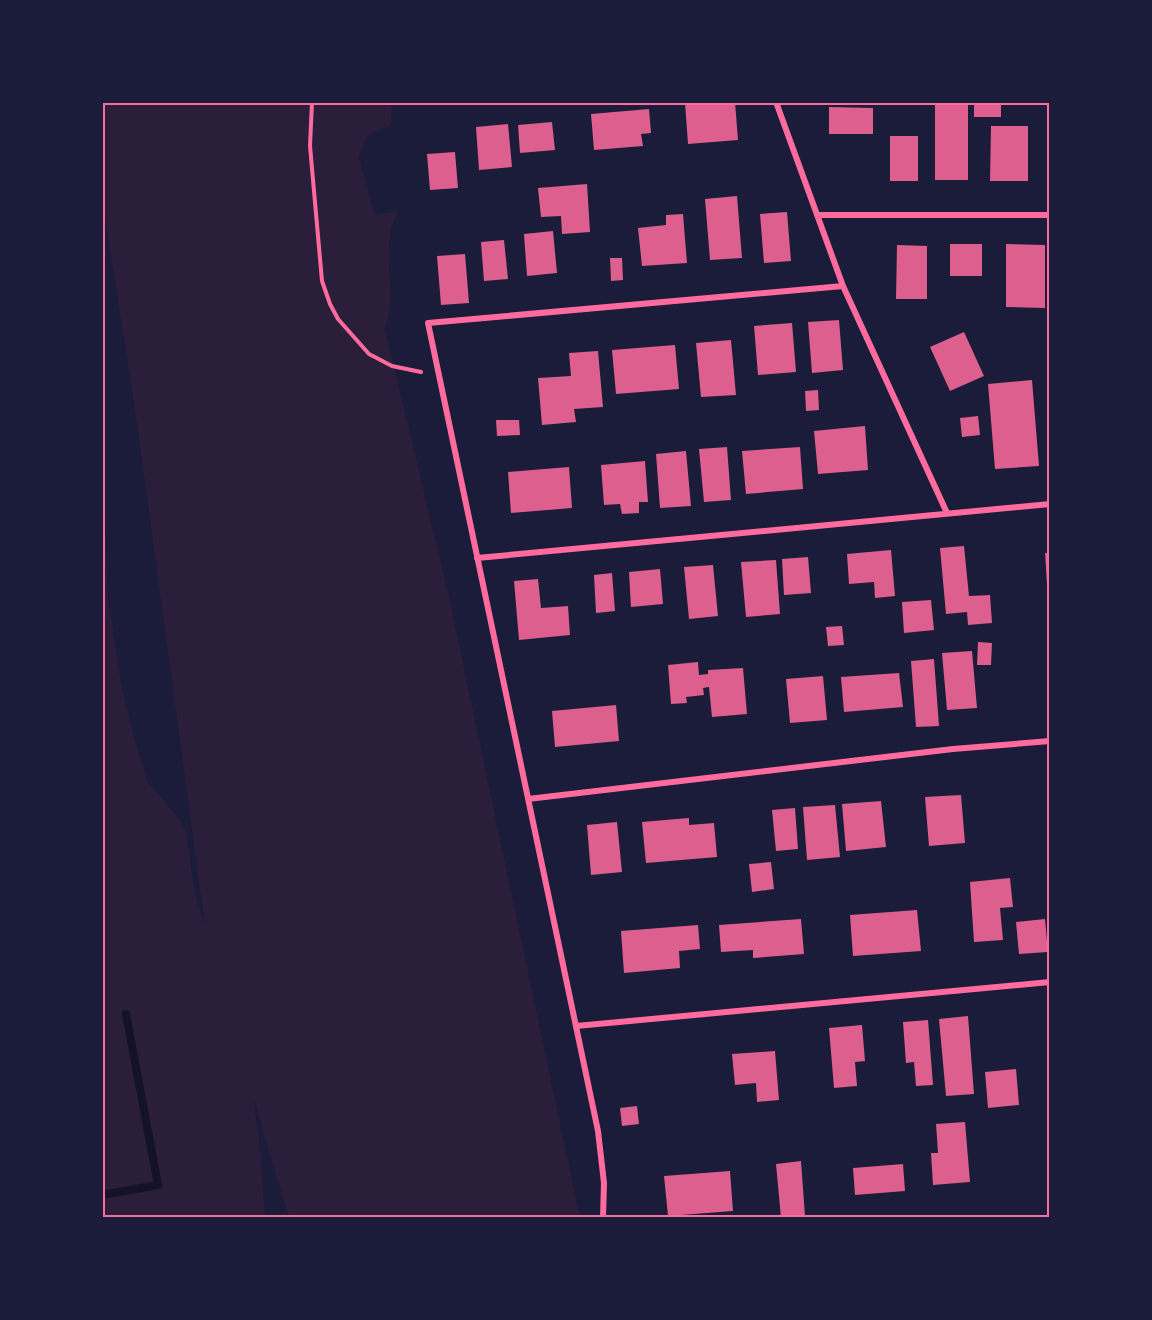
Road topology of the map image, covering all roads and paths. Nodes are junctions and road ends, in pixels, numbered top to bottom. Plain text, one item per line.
1 (312, 102) edge
2 (776, 102) edge
3 (817, 215) junction
4 (1050, 215) edge
5 (843, 286) junction
6 (438, 370) junction
7 (1050, 504) edge
8 (947, 513) junction
9 (477, 558) junction
10 (1050, 741) edge
11 (528, 799) junction
12 (1050, 982) edge
13 (576, 1026) junction
14 (603, 1218) edge

1 - 6 path
2 - 3 street
3 - 4 street
3 - 5 street
5 - 6 street
5 - 8 street
6 - 9 street
7 - 8 street
8 - 9 street
9 - 11 street
10 - 11 street
11 - 13 street
12 - 13 street
13 - 14 street

